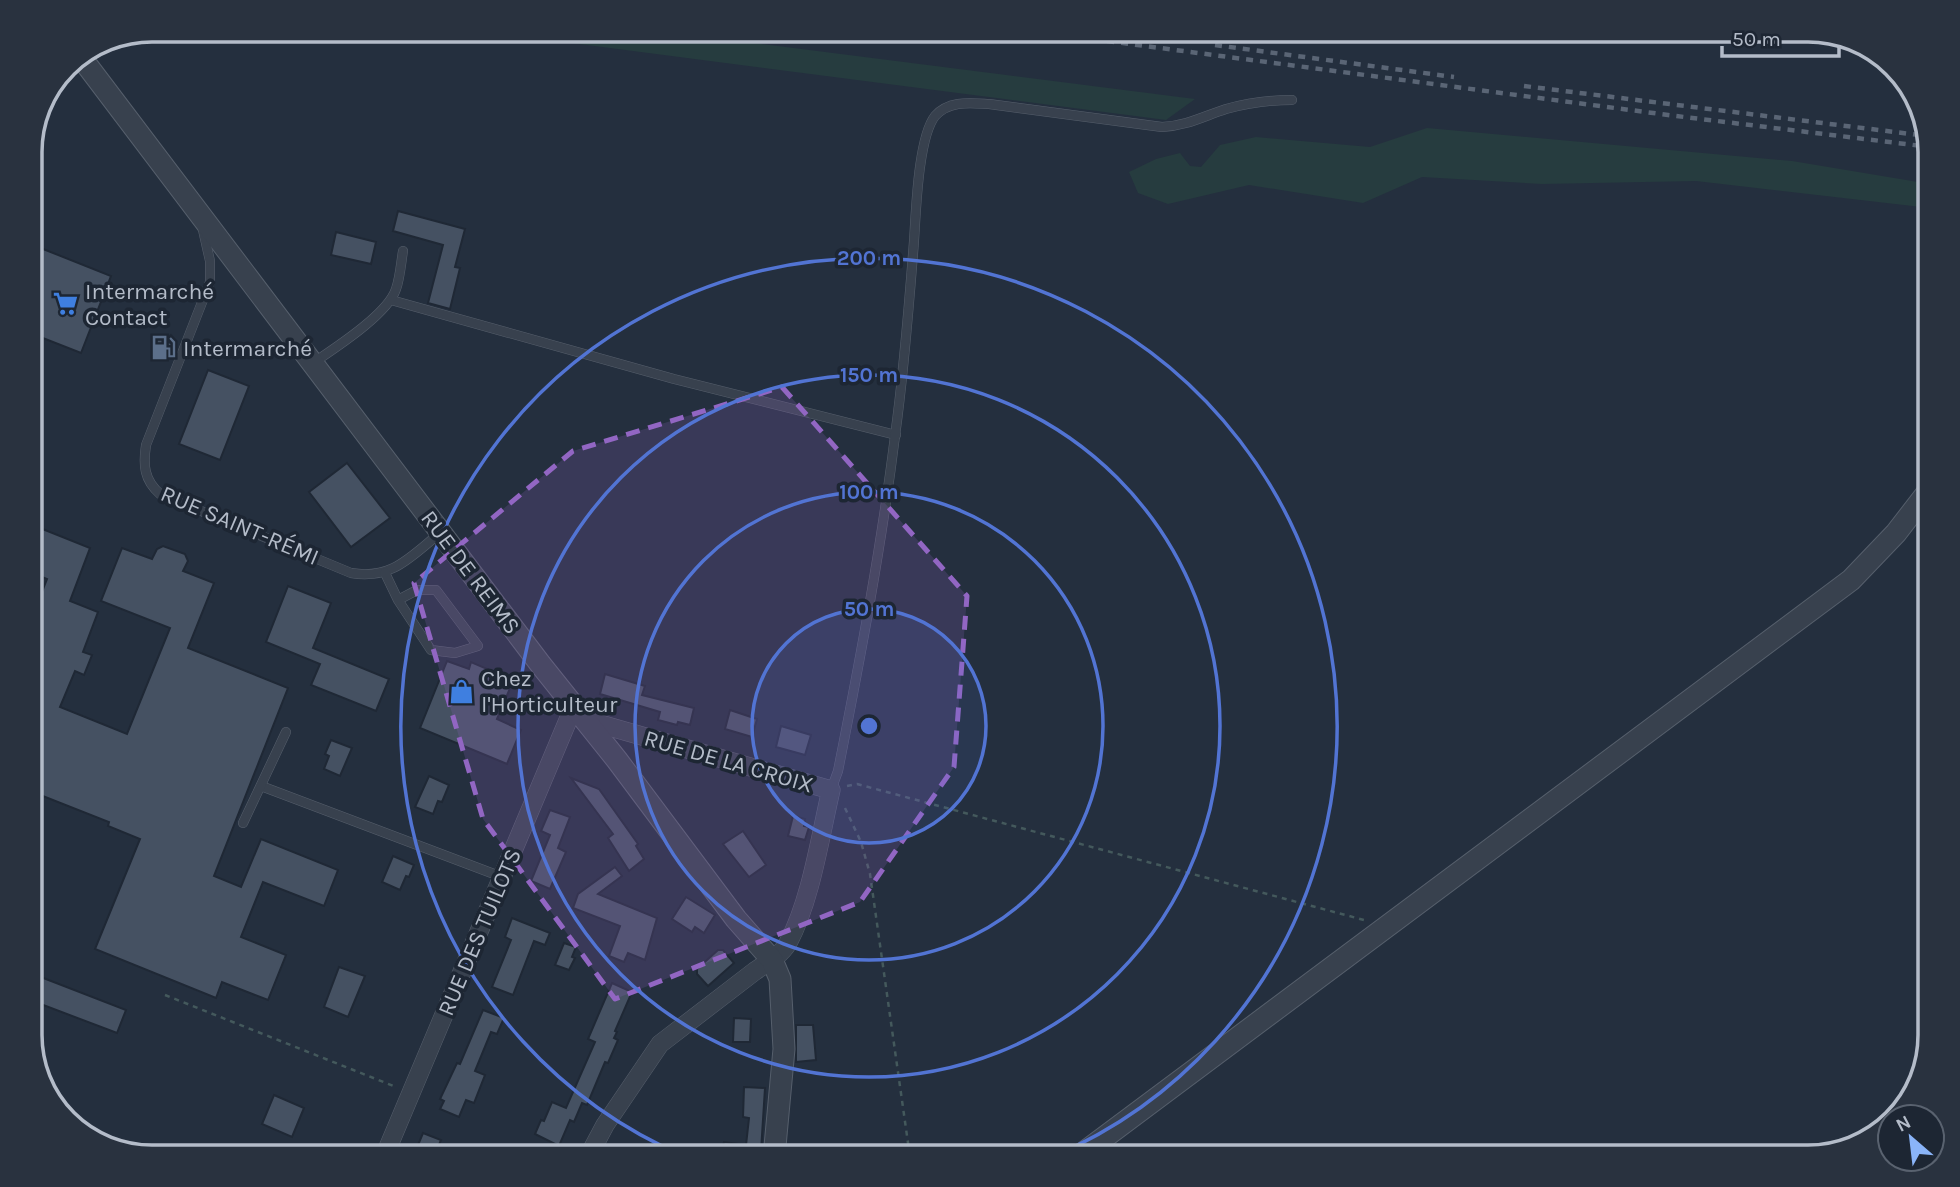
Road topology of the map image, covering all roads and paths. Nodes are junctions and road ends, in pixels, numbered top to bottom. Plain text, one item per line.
1 (86, 64) edge
2 (1292, 100) dead end
3 (195, 207) junction
4 (403, 251) dead end
5 (391, 300) junction
6 (313, 363) junction
7 (896, 435) junction
8 (1918, 511) edge
9 (441, 532) junction
10 (385, 573) junction
11 (398, 600) junction
12 (580, 713) junction
13 (286, 732) dead end
14 (261, 786) junction
15 (831, 790) junction
16 (243, 823) dead end
17 (502, 877) junction
18 (1386, 926) junction
19 (772, 960) junction
20 (165, 995) dead end
21 (411, 1093) junction
22 (389, 1145) edge
23 (595, 1145) edge
24 (775, 1145) edge
25 (908, 1145) edge
26 (1094, 1145) edge

1 - 3 street, RUE DE REIMS
2 - 7 lane
3 - 6 street, RUE DE REIMS
3 - 10 lane, RUE SAINT-RÉMI
4 - 5 lane
5 - 6 lane
5 - 7 lane
6 - 9 street, RUE DE REIMS
7 - 15 lane
8 - 18 street
9 - 10 lane
9 - 12 street, RUE DE REIMS
10 - 11 lane
11 - 11 lane
12 - 15 street, RUE DE LA CROIX
12 - 17 street, RUE DES TUILOTS
12 - 19 street, RUE DE REIMS
13 - 14 lane
14 - 16 lane
14 - 17 lane
15 - 18 path
15 - 19 street
15 - 25 path
17 - 21 street, RUE DES TUILOTS
18 - 26 street
19 - 23 street
19 - 24 street, RUE DE REIMS
20 - 21 path
21 - 22 street, RUE DES TUILOTS

